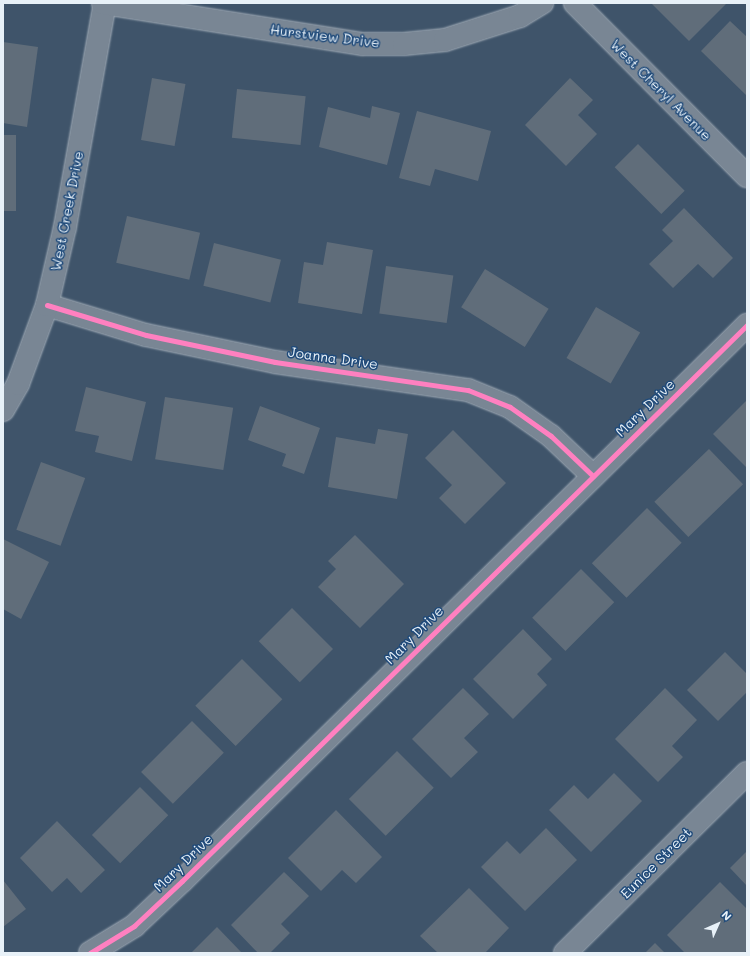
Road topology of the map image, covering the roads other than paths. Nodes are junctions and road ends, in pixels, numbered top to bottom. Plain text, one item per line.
1 (104, 3) edge
2 (542, 3) edge
3 (575, 3) edge
4 (747, 176) edge
5 (47, 305) junction
6 (747, 325) edge
7 (3, 410) edge
8 (593, 476) junction
9 (747, 774) edge
10 (90, 953) edge
11 (565, 953) edge

1 - 2 street, Hurstview Drive
1 - 5 street, West Creek Drive
3 - 4 street, West Cheryl Avenue
5 - 7 street, West Creek Drive
5 - 8 street, Joanna Drive
6 - 8 street, Mary Drive
8 - 10 street, Mary Drive
9 - 11 street, Eunice Street

